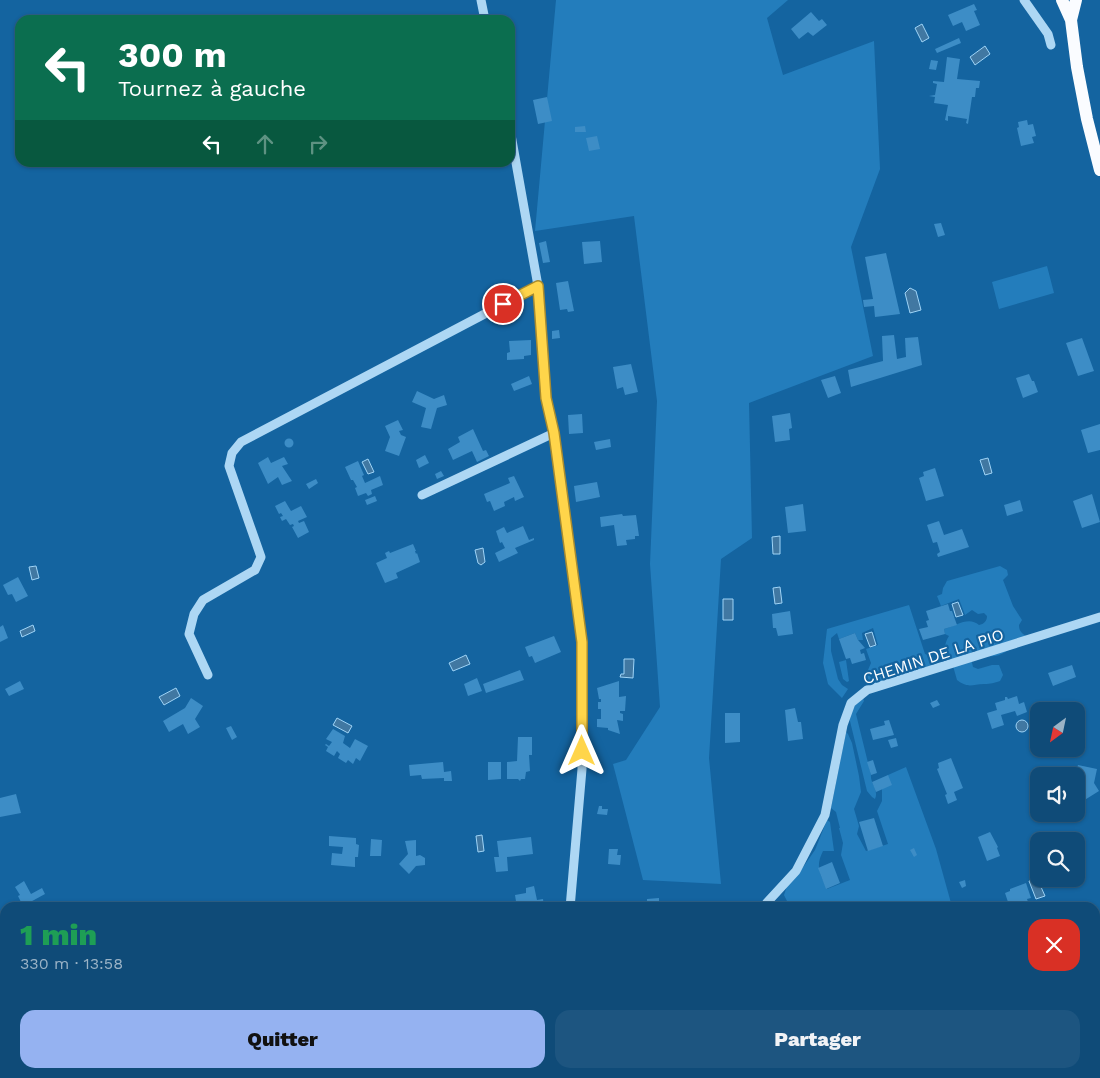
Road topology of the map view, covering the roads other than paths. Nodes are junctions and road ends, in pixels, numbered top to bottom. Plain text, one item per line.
1 (481, 0) edge
2 (1024, 0) edge
3 (1062, 0) edge
4 (1076, 0) edge
5 (484, 15) edge
6 (1071, 20) junction
7 (1051, 45) dead end
8 (515, 157) edge
9 (1100, 170) edge
10 (538, 286) junction
11 (554, 433) junction
12 (422, 495) dead end
13 (1100, 616) edge
14 (208, 675) dead end
15 (571, 902) edge
16 (768, 902) edge

1 - 5 street
2 - 7 street
3 - 6 main road
4 - 6 main road
6 - 9 main road
8 - 10 street
10 - 11 street
10 - 14 street
11 - 12 street
11 - 15 street
13 - 16 street, CHEMIN DE LA PIO

